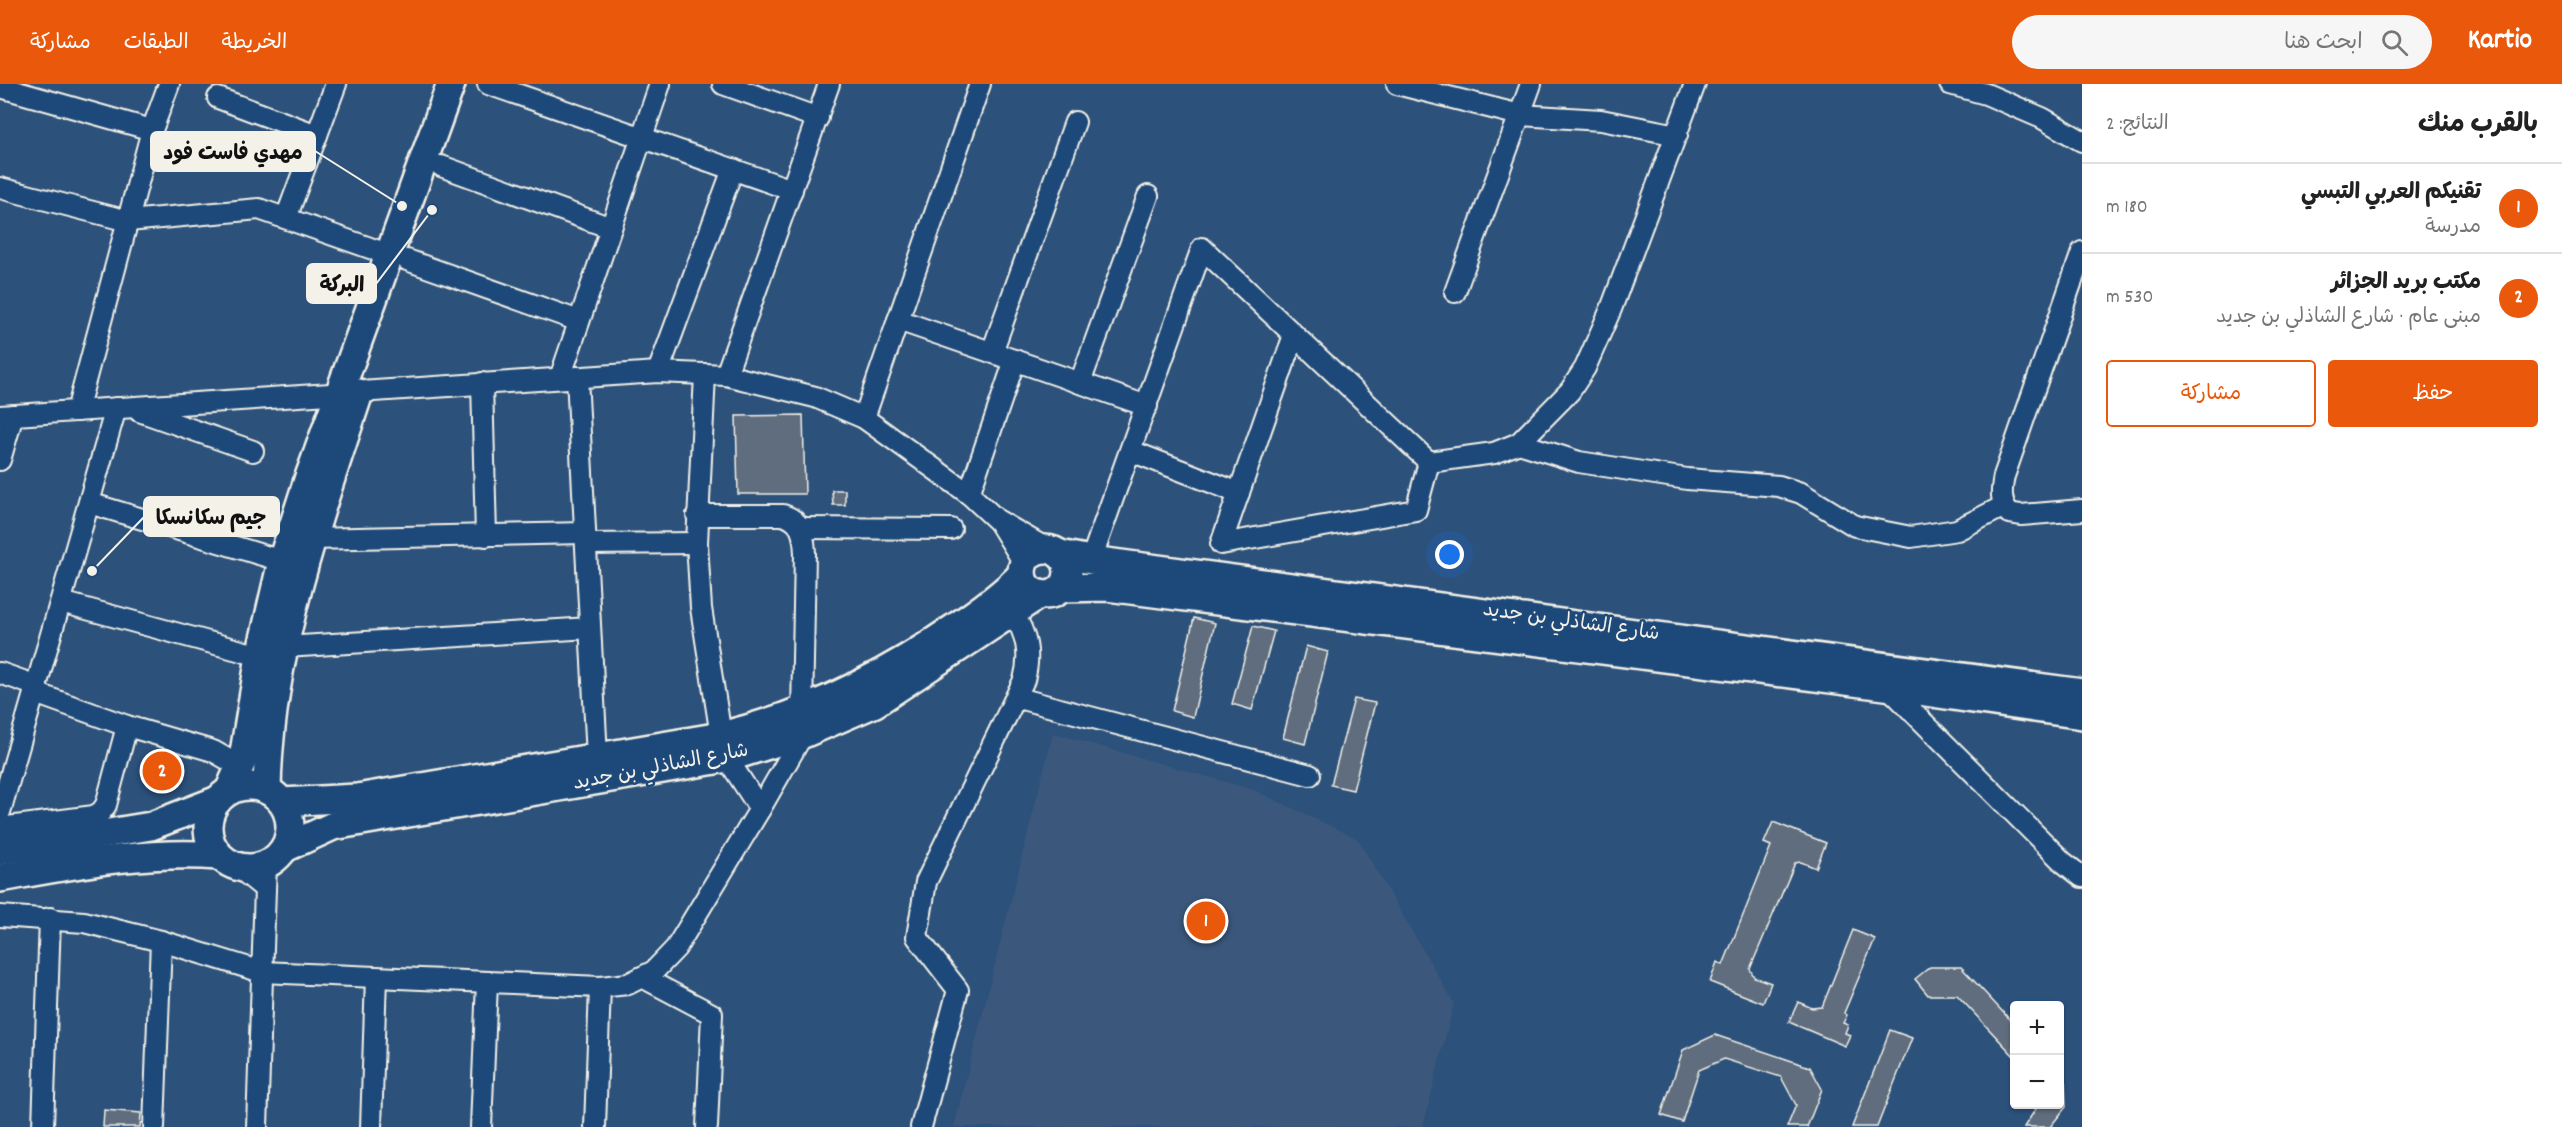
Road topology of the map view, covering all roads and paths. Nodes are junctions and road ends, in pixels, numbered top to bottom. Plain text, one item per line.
1 (169, 84) edge
2 (336, 84) edge
3 (451, 84) edge
4 (465, 84) edge
5 (488, 84) edge
6 (660, 84) edge
7 (723, 84) edge
8 (830, 84) edge
9 (980, 84) edge
10 (1397, 84) edge
11 (1531, 84) edge
12 (1695, 84) edge
13 (1950, 84) edge
14 (0, 87) edge
15 (218, 98) dead end
16 (1520, 115) junction
17 (818, 118) junction
18 (1075, 122) dead end
19 (152, 130) junction
20 (317, 135) junction
21 (1677, 135) junction
22 (642, 137) junction
23 (2082, 141) edge
24 (441, 166) junction
25 (734, 169) junction
26 (0, 188) edge
27 (792, 190) junction
28 (1148, 195) dead end
29 (286, 218) junction
30 (128, 221) junction
31 (611, 228) junction
32 (2082, 252) edge
33 (398, 258) junction
34 (1455, 292) dead end
35 (898, 320) junction
36 (579, 321) junction
37 (1294, 335) junction
38 (992, 352) junction
39 (1015, 360) junction
40 (658, 372) junction
41 (705, 374) junction
42 (726, 375) junction
43 (568, 378) junction
44 (1080, 383) junction
45 (482, 384) junction
46 (350, 392) junction
47 (1147, 406) junction
48 (123, 408) junction
49 (77, 411) junction
50 (7, 415) edge
51 (864, 418) junction
52 (1519, 443) junction
53 (253, 451) dead end
54 (1131, 451) junction
55 (0, 460) edge
56 (1430, 462) junction
57 (1239, 493) junction
58 (969, 494) junction
59 (89, 503) junction
60 (2004, 506) junction
61 (2082, 510) edge
62 (697, 515) junction
63 (998, 520) junction
64 (801, 528) junction
65 (951, 529) dead end
66 (486, 536) junction
67 (311, 539) junction
68 (586, 539) junction
69 (697, 543) junction
70 (1053, 551) junction
71 (1090, 560) junction
72 (282, 561) junction
73 (1023, 568) junction
74 (1051, 591) junction
75 (61, 603) junction
76 (1012, 612) junction
77 (590, 628) junction
78 (273, 651) junction
79 (0, 673) edge
80 (1883, 675) junction
81 (36, 690) junction
82 (2082, 693) edge
83 (1017, 698) junction
84 (2082, 715) edge
85 (803, 723) junction
86 (127, 726) junction
87 (724, 747) junction
88 (597, 757) junction
89 (1310, 775) dead end
90 (4, 783) edge
91 (229, 786) junction
92 (275, 796) junction
93 (760, 809) junction
94 (0, 812) edge
95 (0, 828) edge
96 (0, 851) edge
97 (229, 862) junction
98 (272, 867) junction
99 (2082, 877) edge
100 (0, 878) edge
101 (0, 916) edge
102 (50, 918) junction
103 (160, 941) junction
104 (262, 972) junction
105 (376, 977) junction
106 (642, 977) junction
107 (487, 982) junction
108 (600, 987) junction
109 (43, 1127) edge
110 (154, 1127) edge
111 (256, 1127) edge
112 (371, 1127) edge
113 (481, 1127) edge
114 (595, 1127) edge
115 (707, 1127) edge
116 (921, 1127) edge

1 - 19 street
2 - 20 street
3 - 33 main road
4 - 24 main road
5 - 22 street
6 - 22 street
7 - 17 street
8 - 17 street
9 - 35 street
10 - 16 street
11 - 16 street
12 - 21 street
13 - 23 street
14 - 19 street
15 - 20 street
16 - 21 street
16 - 34 street
17 - 27 street
18 - 38 street
19 - 30 street
20 - 29 street
21 - 52 street
22 - 25 street
22 - 31 street
24 - 31 street
24 - 33 main road
25 - 27 street
25 - 40 street
26 - 30 street
27 - 42 street
28 - 44 street
29 - 30 street
29 - 33 street
30 - 49 street
31 - 36 street
32 - 60 street
33 - 36 street
33 - 46 main road
35 - 38 street
35 - 51 street
36 - 43 street
37 - 47 street
37 - 56 street
37 - 57 street
38 - 39 street
39 - 44 street
39 - 58 street
40 - 41 street
40 - 43 street
41 - 42 street
41 - 62 street
42 - 51 street
43 - 45 street
43 - 68 street
44 - 47 street
45 - 46 street
45 - 66 street
46 - 48 street
46 - 67 main road
46 - 72 main road
47 - 54 street
48 - 49 street
48 - 53 street
48 - 59 street
49 - 50 street
50 - 55 street
51 - 58 street
52 - 56 street
52 - 60 street
54 - 57 street
54 - 71 street
56 - 57 street
58 - 63 street
59 - 72 street
59 - 75 street
60 - 61 street
62 - 64 street
62 - 69 street
63 - 70 street
63 - 73 street
64 - 65 street
64 - 85 street
66 - 67 street
66 - 68 street
67 - 78 main road
68 - 69 street
68 - 77 street
69 - 87 street
70 - 71 main road, شارع الشاذلي بن جديد
70 - 73 main road
70 - 74 main road
71 - 80 main road, شارع الشاذلي بن جديد
72 - 78 main road
73 - 74 main road
73 - 85 main road, شارع الشاذلي بن جديد
74 - 76 main road, شارع الشاذلي بن جديد
74 - 80 main road, شارع الشاذلي بن جديد
75 - 78 street
75 - 81 street
76 - 83 street
76 - 85 main road, شارع الشاذلي بن جديد
77 - 78 street
77 - 88 street
78 - 91 main road
78 - 92 main road
79 - 81 street
80 - 82 main road, شارع الشاذلي بن جديد
80 - 84 main road, شارع الشاذلي بن جديد
80 - 99 street
81 - 86 street
81 - 90 street
83 - 89 street
83 - 116 street
85 - 87 main road, شارع الشاذلي بن جديد
85 - 93 street
86 - 91 street
86 - 95 street
87 - 88 main road, شارع الشاذلي بن جديد
87 - 93 street
87 - 98 main road, شارع الشاذلي بن جديد
88 - 92 main road, شارع الشاذلي بن جديد
90 - 94 street
91 - 92 main road
91 - 96 main road
91 - 97 main road
92 - 98 main road
93 - 106 street
97 - 98 main road
97 - 100 main road
98 - 104 street
101 - 102 street
102 - 103 street
102 - 109 street
103 - 104 street
103 - 110 street
104 - 105 street
104 - 111 street
105 - 107 street
105 - 112 street
106 - 108 street
106 - 115 street
107 - 108 street
107 - 113 street
108 - 114 street

